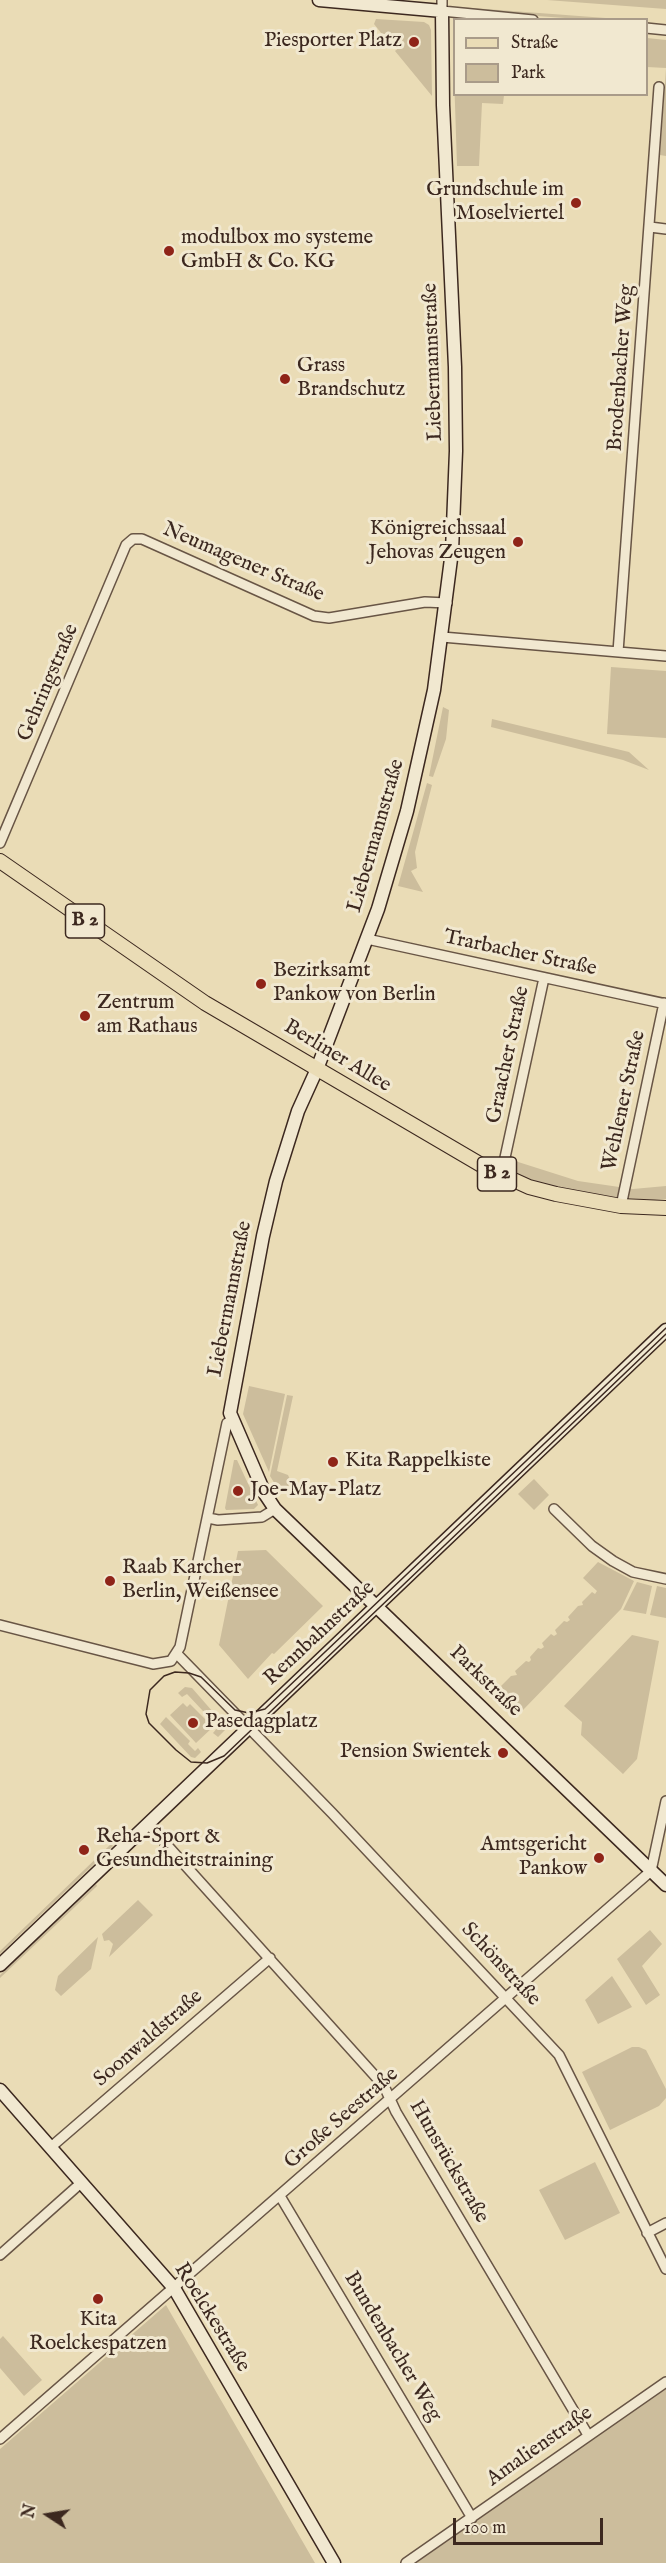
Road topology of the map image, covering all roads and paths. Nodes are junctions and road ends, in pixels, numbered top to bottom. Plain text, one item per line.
1 (319, 0) edge
2 (442, 6) edge
3 (520, 18) edge
4 (648, 28) edge
5 (666, 30) edge
6 (659, 87) dead end
7 (650, 227) junction
8 (666, 229) edge
9 (133, 539) joint
10 (447, 603) junction
11 (442, 638) junction
12 (618, 652) junction
13 (666, 656) edge
14 (0, 843) edge
15 (0, 861) edge
16 (367, 939) junction
17 (544, 978) junction
18 (665, 1004) edge
19 (317, 1070) junction
20 (501, 1176) junction
21 (621, 1206) junction
22 (666, 1207) edge
23 (666, 1330) edge
24 (232, 1421) junction
25 (275, 1509) junction
26 (554, 1509) dead end
27 (208, 1518) junction
28 (666, 1579) edge
29 (378, 1606) junction
30 (0, 1625) edge
31 (177, 1654) junction
32 (248, 1728) junction
33 (666, 1801) edge
34 (148, 1824) junction
35 (651, 1871) junction
36 (666, 1885) edge
37 (270, 1958) junction
38 (0, 1965) edge
39 (506, 1999) junction
40 (0, 2090) edge
41 (391, 2100) junction
42 (51, 2147) junction
43 (82, 2182) junction
44 (280, 2196) junction
45 (666, 2223) edge
46 (647, 2233) junction
47 (0, 2255) edge
48 (666, 2269) edge
49 (174, 2288) junction
50 (666, 2382) edge
51 (588, 2435) junction
52 (0, 2439) edge
53 (472, 2518) junction
54 (334, 2563) edge
55 (406, 2563) edge

1 - 2 street
2 - 3 street
2 - 10 street, Liebermannstraße
4 - 5 street
6 - 7 street, Brodenbacher Weg
7 - 8 street
7 - 12 street, Brodenbacher Weg
9 - 10 street, Neumagener Straße
9 - 14 street, Gehringstraße
10 - 11 street, Liebermannstraße
11 - 12 street
11 - 16 street, Liebermannstraße
12 - 13 street
15 - 19 main road, Berliner Allee / B 2
16 - 17 street, Trarbacher Straße
16 - 19 street, Liebermannstraße
17 - 18 street, Trarbacher Straße
17 - 20 street, Graacher Straße
18 - 21 street, Wehlener Straße
19 - 20 main road, Berliner Allee / B 2
19 - 24 street, Liebermannstraße
20 - 21 main road, Berliner Allee / B 2
21 - 22 main road, Berliner Allee / B 2
23 - 29 street, Rennbahnstraße
24 - 25 street, Parkstraße
24 - 27 street, Liebermannstraße
25 - 27 street
25 - 29 street, Parkstraße
26 - 28 street
27 - 31 street, Liebermannstraße
29 - 32 street, Rennbahnstraße
29 - 35 street, Parkstraße
30 - 31 street
31 - 32 street
32 - 34 street, Rennbahnstraße
32 - 39 street, Schönstraße
33 - 35 street
34 - 37 street, Hunsrückstraße
34 - 38 street, Rennbahnstraße
35 - 36 street, Parkstraße
35 - 39 street, Große Seestraße
37 - 41 street, Hunsrückstraße
37 - 42 street, Soonwaldstraße
39 - 41 street, Große Seestraße
39 - 46 street, Schönstraße
40 - 42 street, Roelckestraße
41 - 44 street, Große Seestraße
41 - 51 street, Hunsrückstraße
42 - 43 street, Roelckestraße
43 - 47 street
43 - 49 street, Roelckestraße
44 - 49 street, Große Seestraße
44 - 53 street, Bundenbacher Weg
45 - 46 street
46 - 48 street, Schönstraße
49 - 52 street, Große Seestraße
49 - 54 street, Roelckestraße
50 - 51 street, Amalienstraße
51 - 53 street, Amalienstraße
53 - 55 street, Amalienstraße

